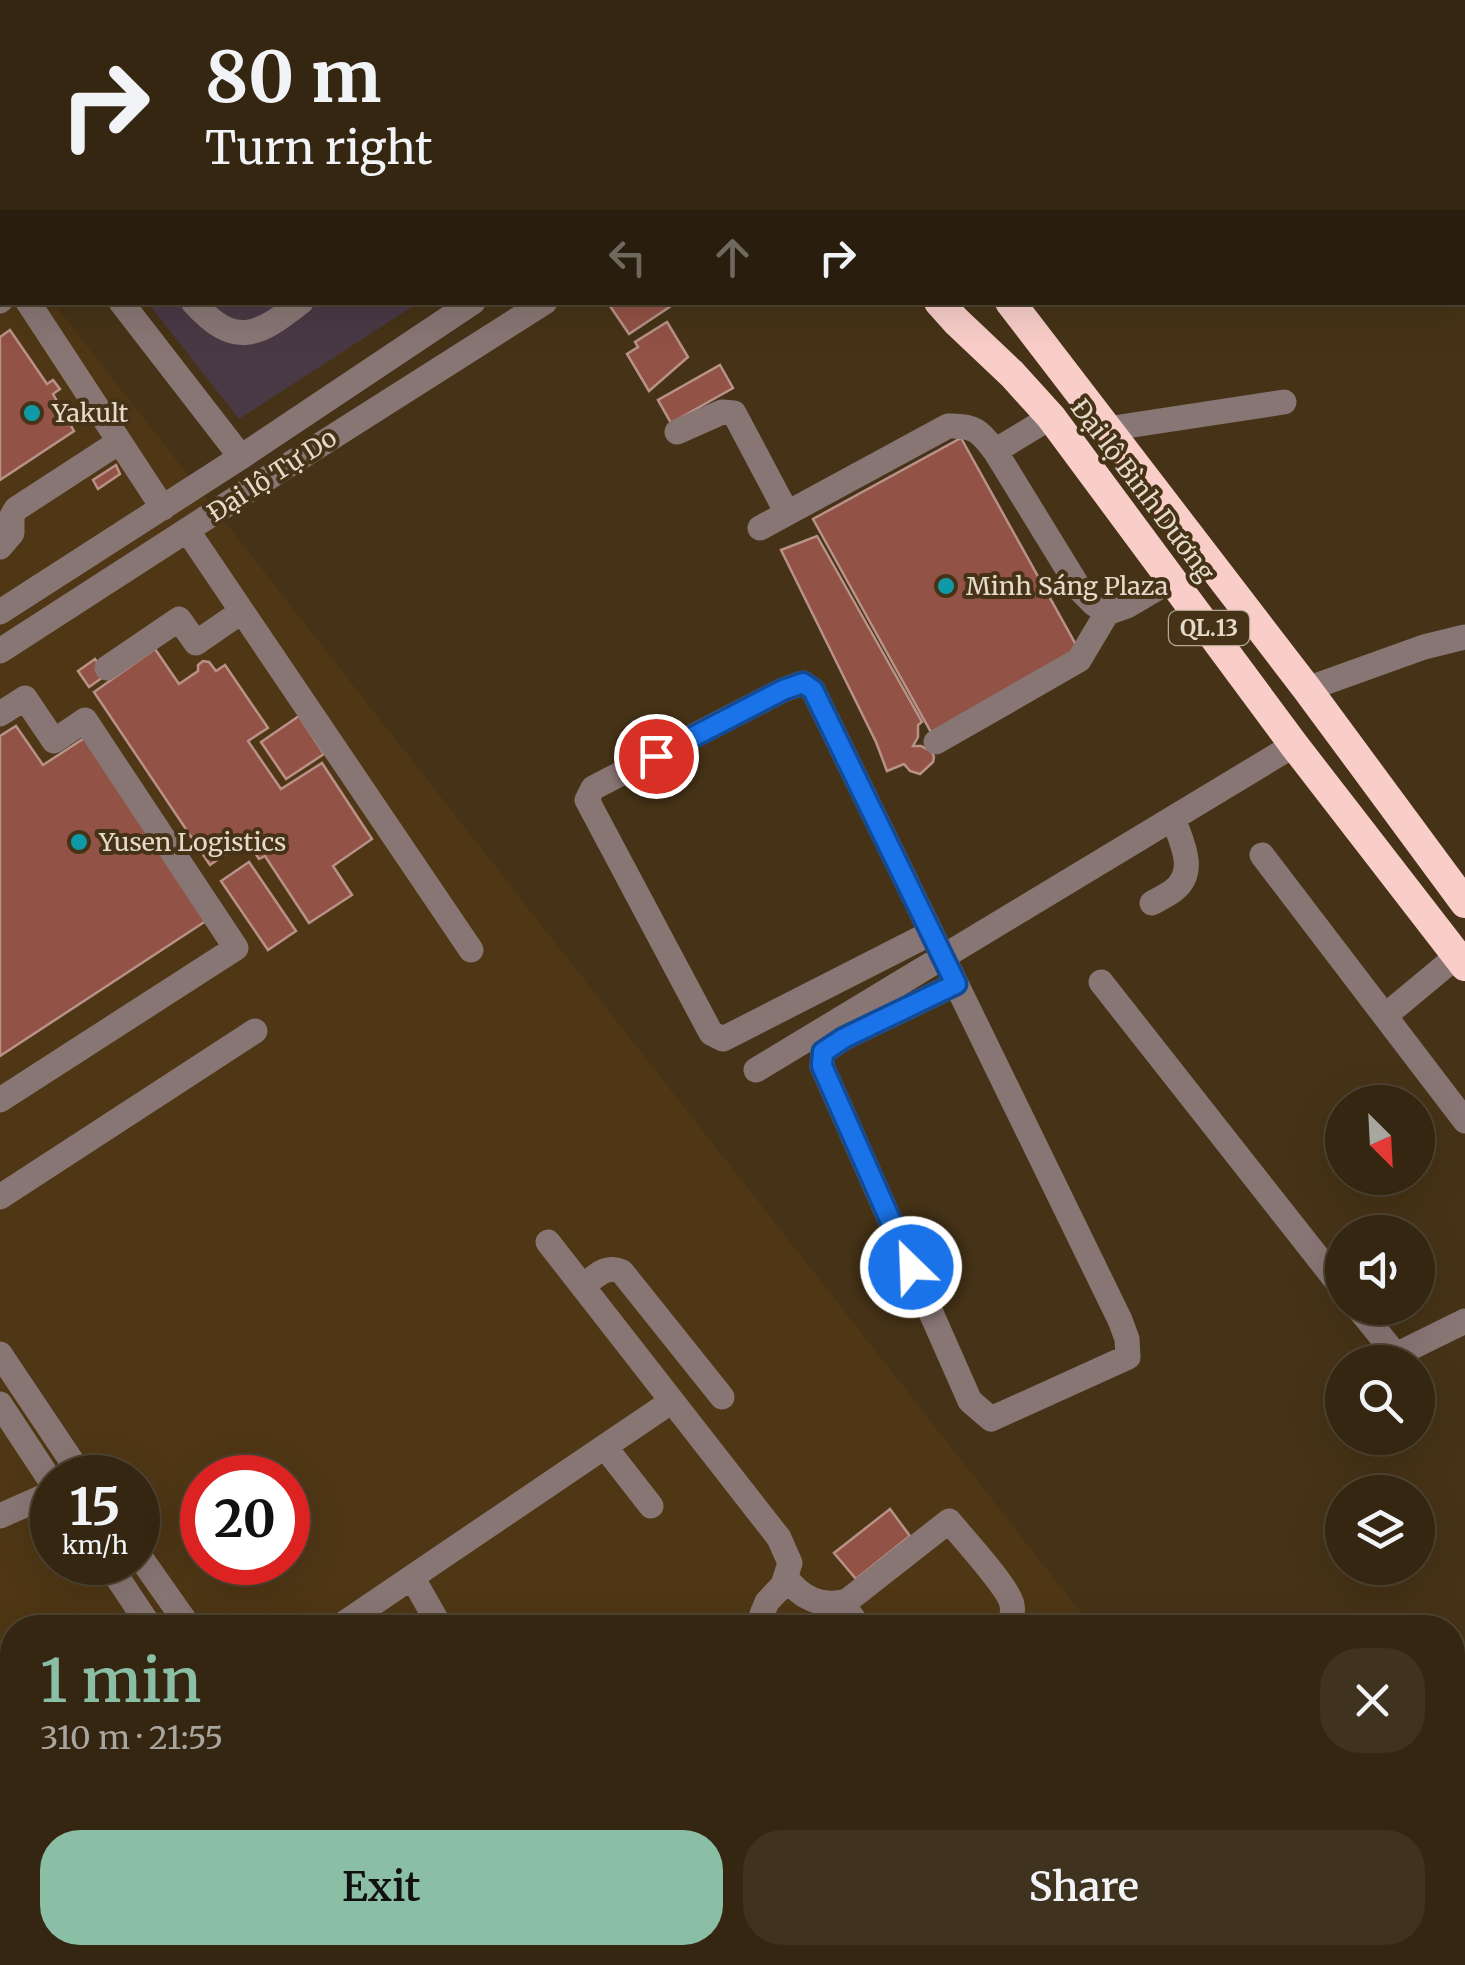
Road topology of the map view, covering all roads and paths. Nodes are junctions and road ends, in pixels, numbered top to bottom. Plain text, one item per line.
1 (30, 305) edge
2 (123, 305) edge
3 (196, 305) edge
4 (297, 305) edge
5 (468, 305) edge
6 (541, 305) edge
7 (942, 305) edge
8 (1012, 305) edge
9 (1284, 402) dead end
10 (1051, 417) junction
11 (1107, 429) junction
12 (677, 432) dead end
13 (119, 442) junction
14 (996, 451) junction
15 (242, 456) junction
16 (162, 508) junction
17 (8, 509) edge
18 (786, 513) junction
19 (760, 528) dead end
20 (188, 530) junction
21 (0, 547) edge
22 (1173, 579) junction
23 (0, 612) edge
24 (242, 612) junction
25 (1108, 613) junction
26 (1465, 637) edge
27 (0, 651) edge
28 (107, 668) dead end
29 (1307, 689) junction
30 (0, 714) edge
31 (936, 742) dead end
32 (1294, 745) junction
33 (1173, 818) junction
34 (1262, 854) dead end
35 (1152, 903) dead end
36 (1465, 903) edge
37 (932, 933) junction
38 (472, 950) dead end
39 (943, 957) junction
40 (1461, 961) edge
41 (1102, 982) dead end
42 (956, 984) junction
43 (1386, 1015) junction
44 (255, 1031) dead end
45 (756, 1070) dead end
46 (0, 1100) edge
47 (1465, 1122) edge
48 (0, 1198) edge
49 (548, 1242) dead end
50 (1325, 1266) edge
51 (582, 1287) junction
52 (1465, 1321) edge
53 (1371, 1325) edge
54 (0, 1354) edge
55 (722, 1397) dead end
56 (672, 1401) junction
57 (0, 1404) edge
58 (605, 1447) junction
59 (33, 1455) edge
60 (68, 1455) edge
61 (30, 1503) edge
62 (651, 1506) dead end
63 (0, 1516) edge
64 (412, 1577) junction
65 (786, 1577) junction
66 (123, 1585) edge
67 (160, 1585) edge
68 (842, 1603) junction
69 (143, 1615) edge
70 (181, 1615) edge
71 (356, 1615) edge
72 (434, 1615) edge
73 (766, 1615) edge
74 (851, 1615) edge
75 (1012, 1615) edge

1 - 13 street
2 - 15 street
3 - 4 street
5 - 15 street, Đại lộ Tự Do
6 - 20 street, Đại lộ Tự Do
7 - 10 highway, Đại lộ Bình Dương / QL.13
8 - 11 highway, Đại lộ Bình Dương / QL.13
9 - 11 street
10 - 14 street
10 - 22 highway, Đại lộ Bình Dương / QL.13
11 - 29 highway, Đại lộ Bình Dương / QL.13
12 - 18 street
13 - 16 street
13 - 17 street
14 - 18 street
14 - 25 street
15 - 16 street, Đại lộ Tự Do
16 - 23 street, Đại lộ Tự Do
17 - 21 street
18 - 19 street
20 - 24 street
20 - 27 street, Đại lộ Tự Do
22 - 25 street
22 - 32 highway, Đại lộ Bình Dương / QL.13
24 - 28 street
24 - 38 street
25 - 31 street
26 - 29 street
29 - 36 highway, Đại lộ Bình Dương / QL.13
30 - 46 street
32 - 33 street
32 - 40 highway, Đại lộ Bình Dương / QL.13
33 - 35 street
33 - 39 street
34 - 43 street
37 - 37 street
37 - 39 street
39 - 42 street
39 - 45 street
40 - 43 street
41 - 50 street
42 - 42 street
43 - 47 street
44 - 48 street
49 - 51 street
51 - 55 street
51 - 56 street
52 - 53 street
54 - 60 street
56 - 58 street
56 - 65 street
57 - 59 street
58 - 62 street
58 - 64 street
61 - 63 street
64 - 71 street
64 - 72 street
65 - 68 street
65 - 73 street
66 - 69 street
67 - 70 street
68 - 74 street
68 - 75 street

